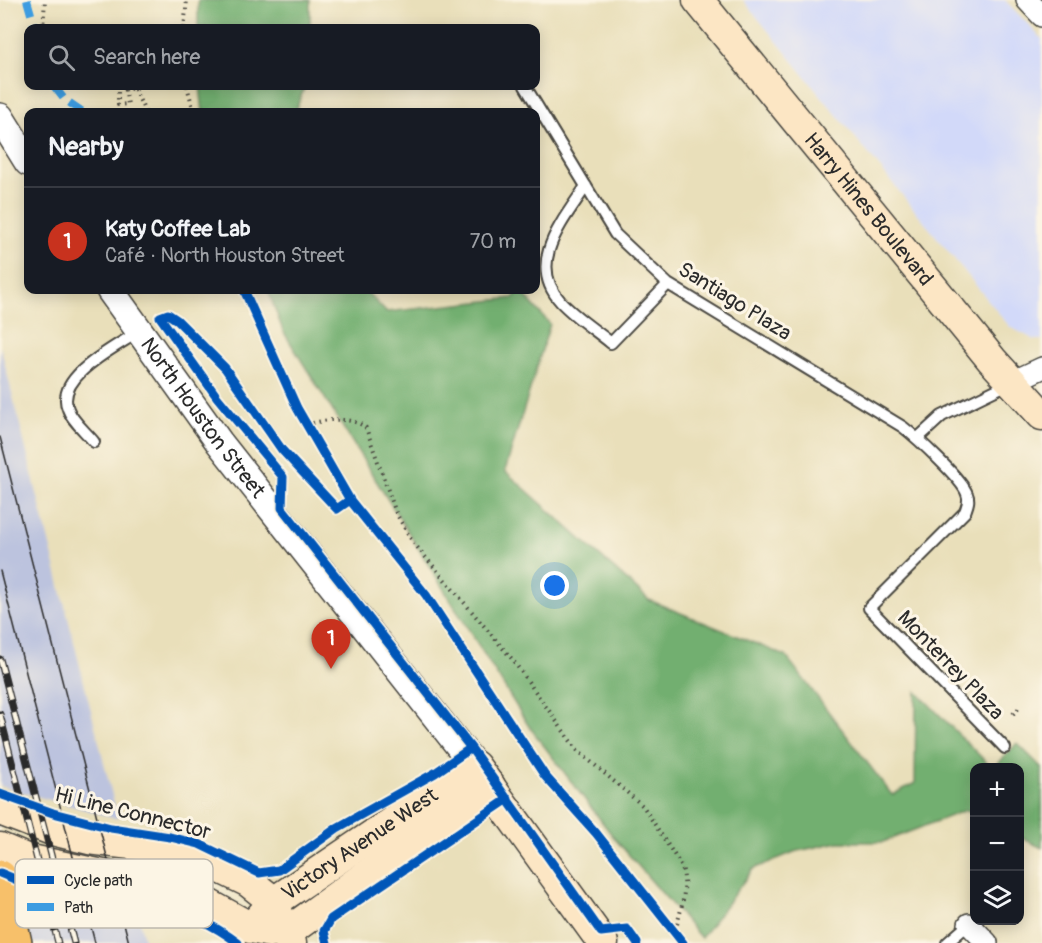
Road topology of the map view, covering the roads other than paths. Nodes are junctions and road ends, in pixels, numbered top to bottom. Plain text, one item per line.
1 (698, 0) edge
2 (1027, 0) edge
3 (1042, 16) edge
4 (527, 90) edge
5 (538, 108) edge
6 (540, 111) edge
7 (0, 117) edge
8 (24, 156) edge
9 (586, 186) junction
10 (668, 284) junction
11 (113, 294) edge
12 (138, 332) junction
13 (1042, 368) edge
14 (1012, 382) junction
15 (1042, 415) edge
16 (918, 438) junction
17 (94, 442) dead end
18 (869, 608) joint
19 (1005, 748) dead end
20 (482, 776) junction
21 (0, 810) edge
22 (0, 848) edge
23 (26, 859) edge
24 (196, 859) edge
25 (213, 866) edge
26 (0, 878) edge
27 (274, 902) junction
28 (213, 907) edge
29 (969, 924) joint
30 (251, 928) junction
31 (288, 939) edge
32 (15, 943) edge
33 (603, 943) edge
34 (947, 943) edge
35 (987, 943) edge

1 - 14 main road, Harry Hines Boulevard
2 - 3 street
4 - 5 lane, Santiago Plaza
6 - 9 lane, Santiago Plaza
7 - 8 street
9 - 10 lane, Santiago Plaza
9 - 10 lane
10 - 16 lane, Santiago Plaza
11 - 12 street, North Houston Street
12 - 17 lane
12 - 20 street, North Houston Street
13 - 14 street
14 - 15 main road, Harry Hines Boulevard
14 - 16 lane
16 - 18 lane, Santiago Plaza
18 - 19 lane, Monterrey Plaza
20 - 27 main road, Victory Avenue West
20 - 31 main road, Victory Avenue West
20 - 33 main road, North Houston Street
21 - 24 main road
22 - 23 main road
25 - 27 main road
26 - 32 highway
27 - 30 main road, Victory Avenue West
27 - 31 main road
28 - 30 main road
29 - 34 lane
29 - 35 street
30 - 31 main road

